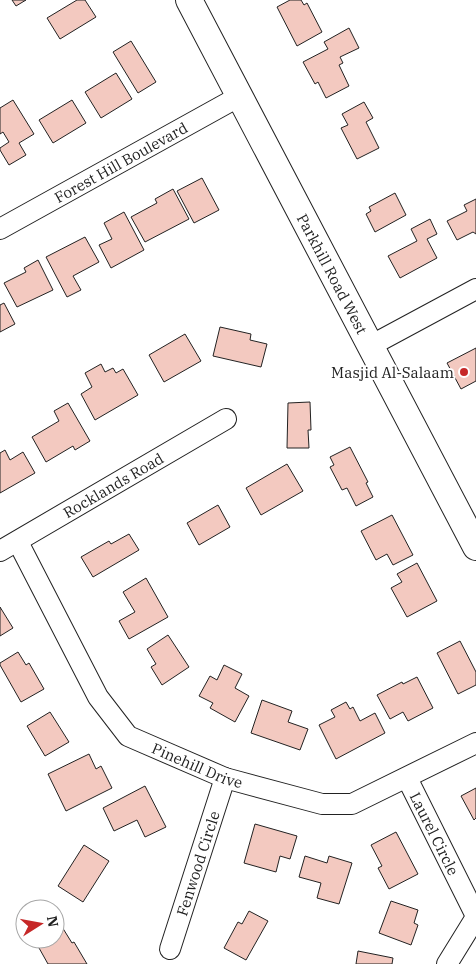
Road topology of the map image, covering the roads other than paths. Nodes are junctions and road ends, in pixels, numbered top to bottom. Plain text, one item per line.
1 (189, 0) edge
2 (240, 96) junction
3 (0, 229) edge
4 (476, 289) edge
5 (370, 346) junction
6 (226, 419) dead end
7 (18, 542) junction
8 (476, 547) edge
9 (0, 552) edge
10 (476, 743) edge
11 (225, 778) junction
12 (407, 778) junction
13 (476, 916) edge
14 (170, 950) dead end
15 (447, 964) edge

1 - 2 main road, Parkhill Road West
2 - 3 street, Forest Hill Boulevard
2 - 5 main road, Parkhill Road West
4 - 5 street
5 - 8 main road, Parkhill Road West
6 - 7 street, Rocklands Road
7 - 9 street, Rocklands Road
7 - 11 street, Pinehill Drive
10 - 12 street, Pinehill Drive
11 - 12 street, Pinehill Drive
11 - 14 street, Fenwood Circle
12 - 13 street, Laurel Circle
13 - 15 street, Laurel Circle

